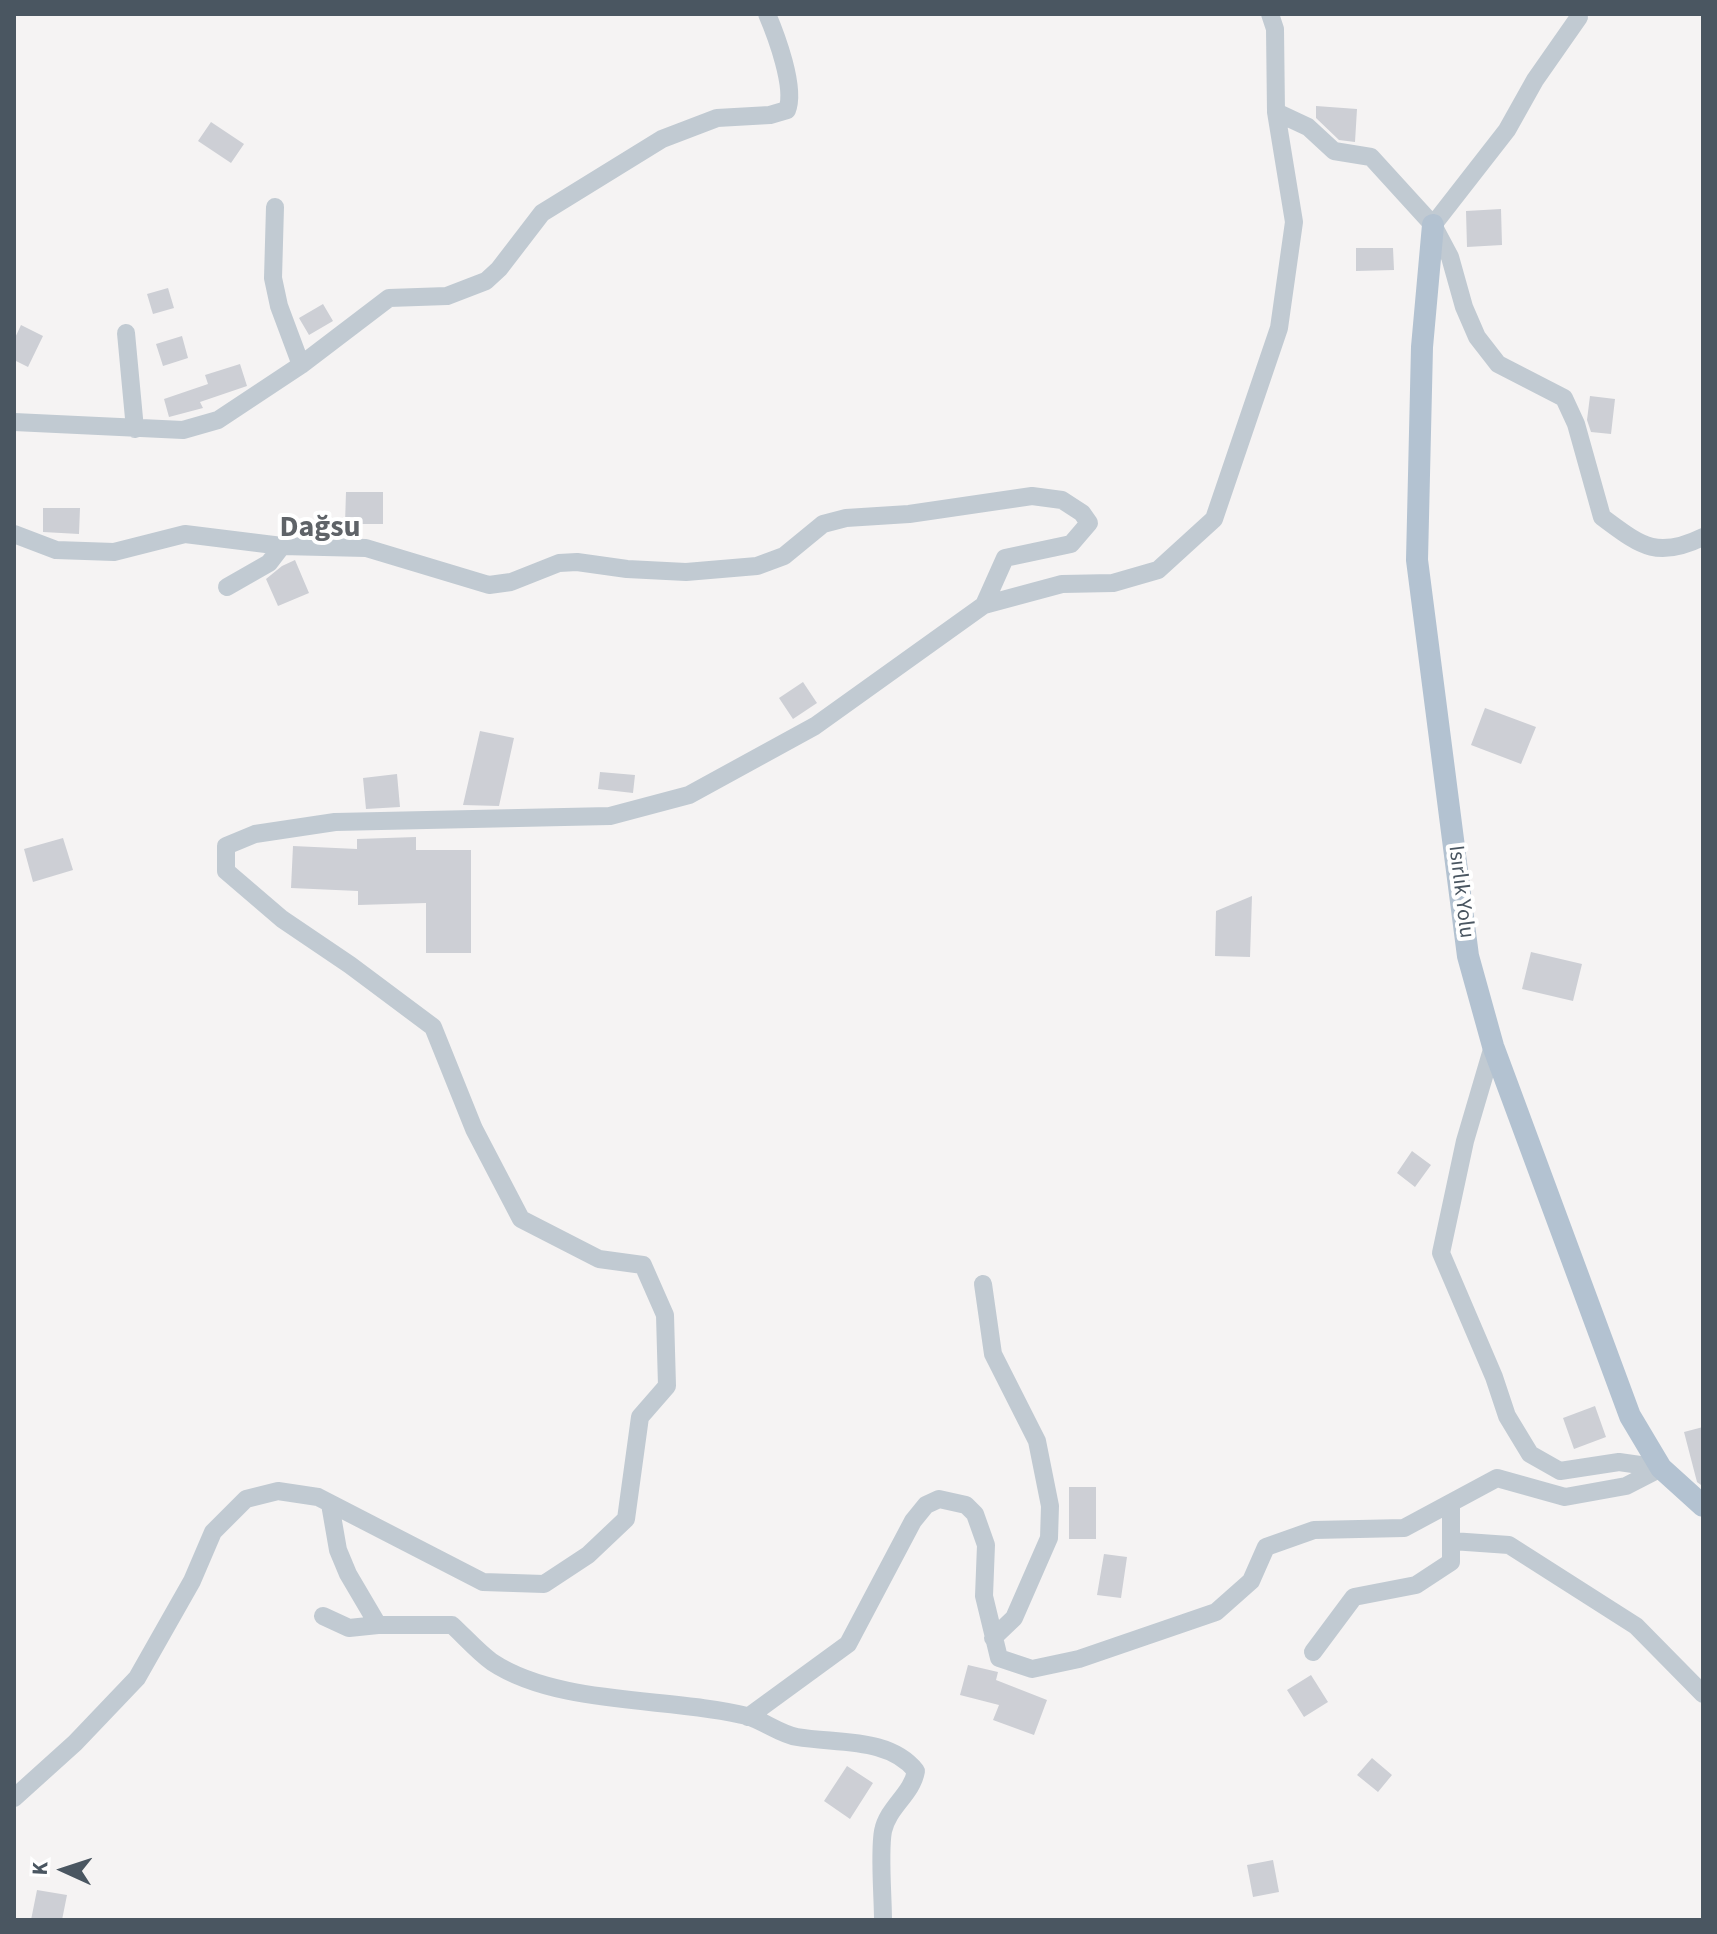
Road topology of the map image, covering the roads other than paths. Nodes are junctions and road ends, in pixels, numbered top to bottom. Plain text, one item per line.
1 (767, 14) edge
2 (1288, 14) edge
3 (1579, 17) dead end
4 (1274, 19) edge
5 (1276, 112) junction
6 (275, 207) dead end
7 (1433, 225) junction
8 (126, 333) dead end
9 (301, 365) junction
10 (14, 422) edge
11 (135, 429) junction
12 (14, 534) edge
13 (1703, 537) edge
14 (282, 546) junction
15 (227, 587) dead end
16 (984, 605) junction
17 (1493, 1046) junction
18 (983, 1284) dead end
19 (1661, 1468) junction
20 (1451, 1503) junction
21 (330, 1504) junction
22 (1703, 1506) edge
23 (1452, 1541) junction
24 (323, 1616) dead end
25 (378, 1625) junction
26 (993, 1638) junction
27 (1313, 1652) dead end
28 (1703, 1694) edge
29 (748, 1717) junction
30 (14, 1798) edge
31 (883, 1920) edge

1 - 9 street
2 - 4 street
3 - 7 street
4 - 5 street
5 - 7 street
5 - 16 street
6 - 9 street
7 - 13 street
7 - 17 main road, Isırlık Yolu
8 - 11 street
9 - 11 street
10 - 11 street
12 - 14 street
14 - 15 street
14 - 16 street
16 - 21 street
17 - 19 main road, Isırlık Yolu
17 - 19 street
18 - 26 street
19 - 20 street
19 - 22 main road, Isırlık Yolu
20 - 23 street
20 - 26 street
21 - 25 street
21 - 30 street
23 - 27 street
23 - 28 street
24 - 25 street
25 - 29 street
26 - 29 street
29 - 31 street

